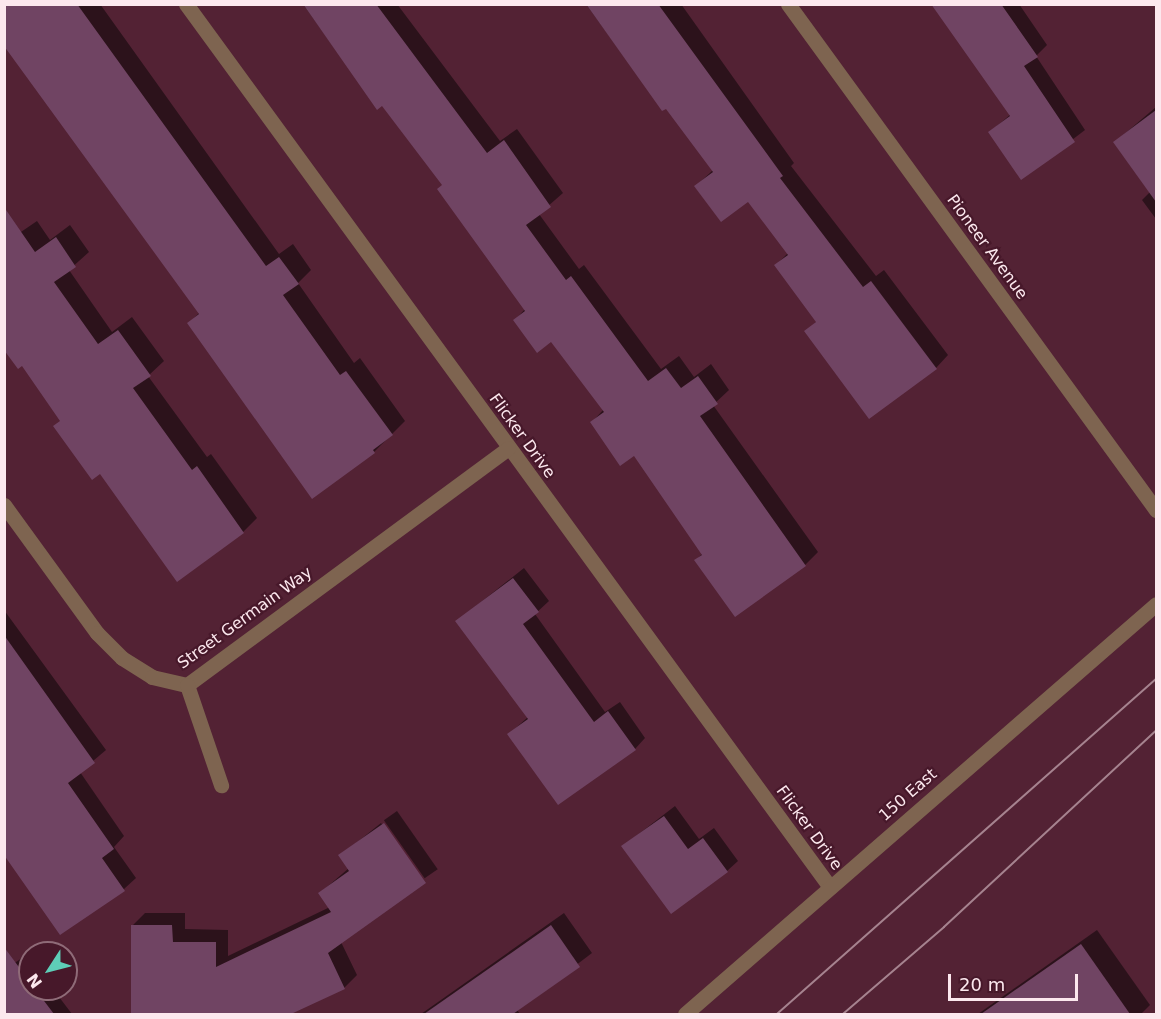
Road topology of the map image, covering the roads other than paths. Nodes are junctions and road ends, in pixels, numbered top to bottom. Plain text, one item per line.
1 (186, 4) edge
2 (788, 4) edge
3 (508, 448) junction
4 (4, 505) edge
5 (1156, 510) edge
6 (1156, 604) edge
7 (187, 685) junction
8 (220, 785) dead end
9 (830, 887) junction
10 (684, 1014) edge

1 - 3 street, Flicker Drive
2 - 5 street, Pioneer Avenue
3 - 7 street, Street Germain Way
3 - 9 street, Flicker Drive
4 - 7 street, Street Germain Way
6 - 9 street, 150 East
7 - 8 street
9 - 10 street, 150 East

